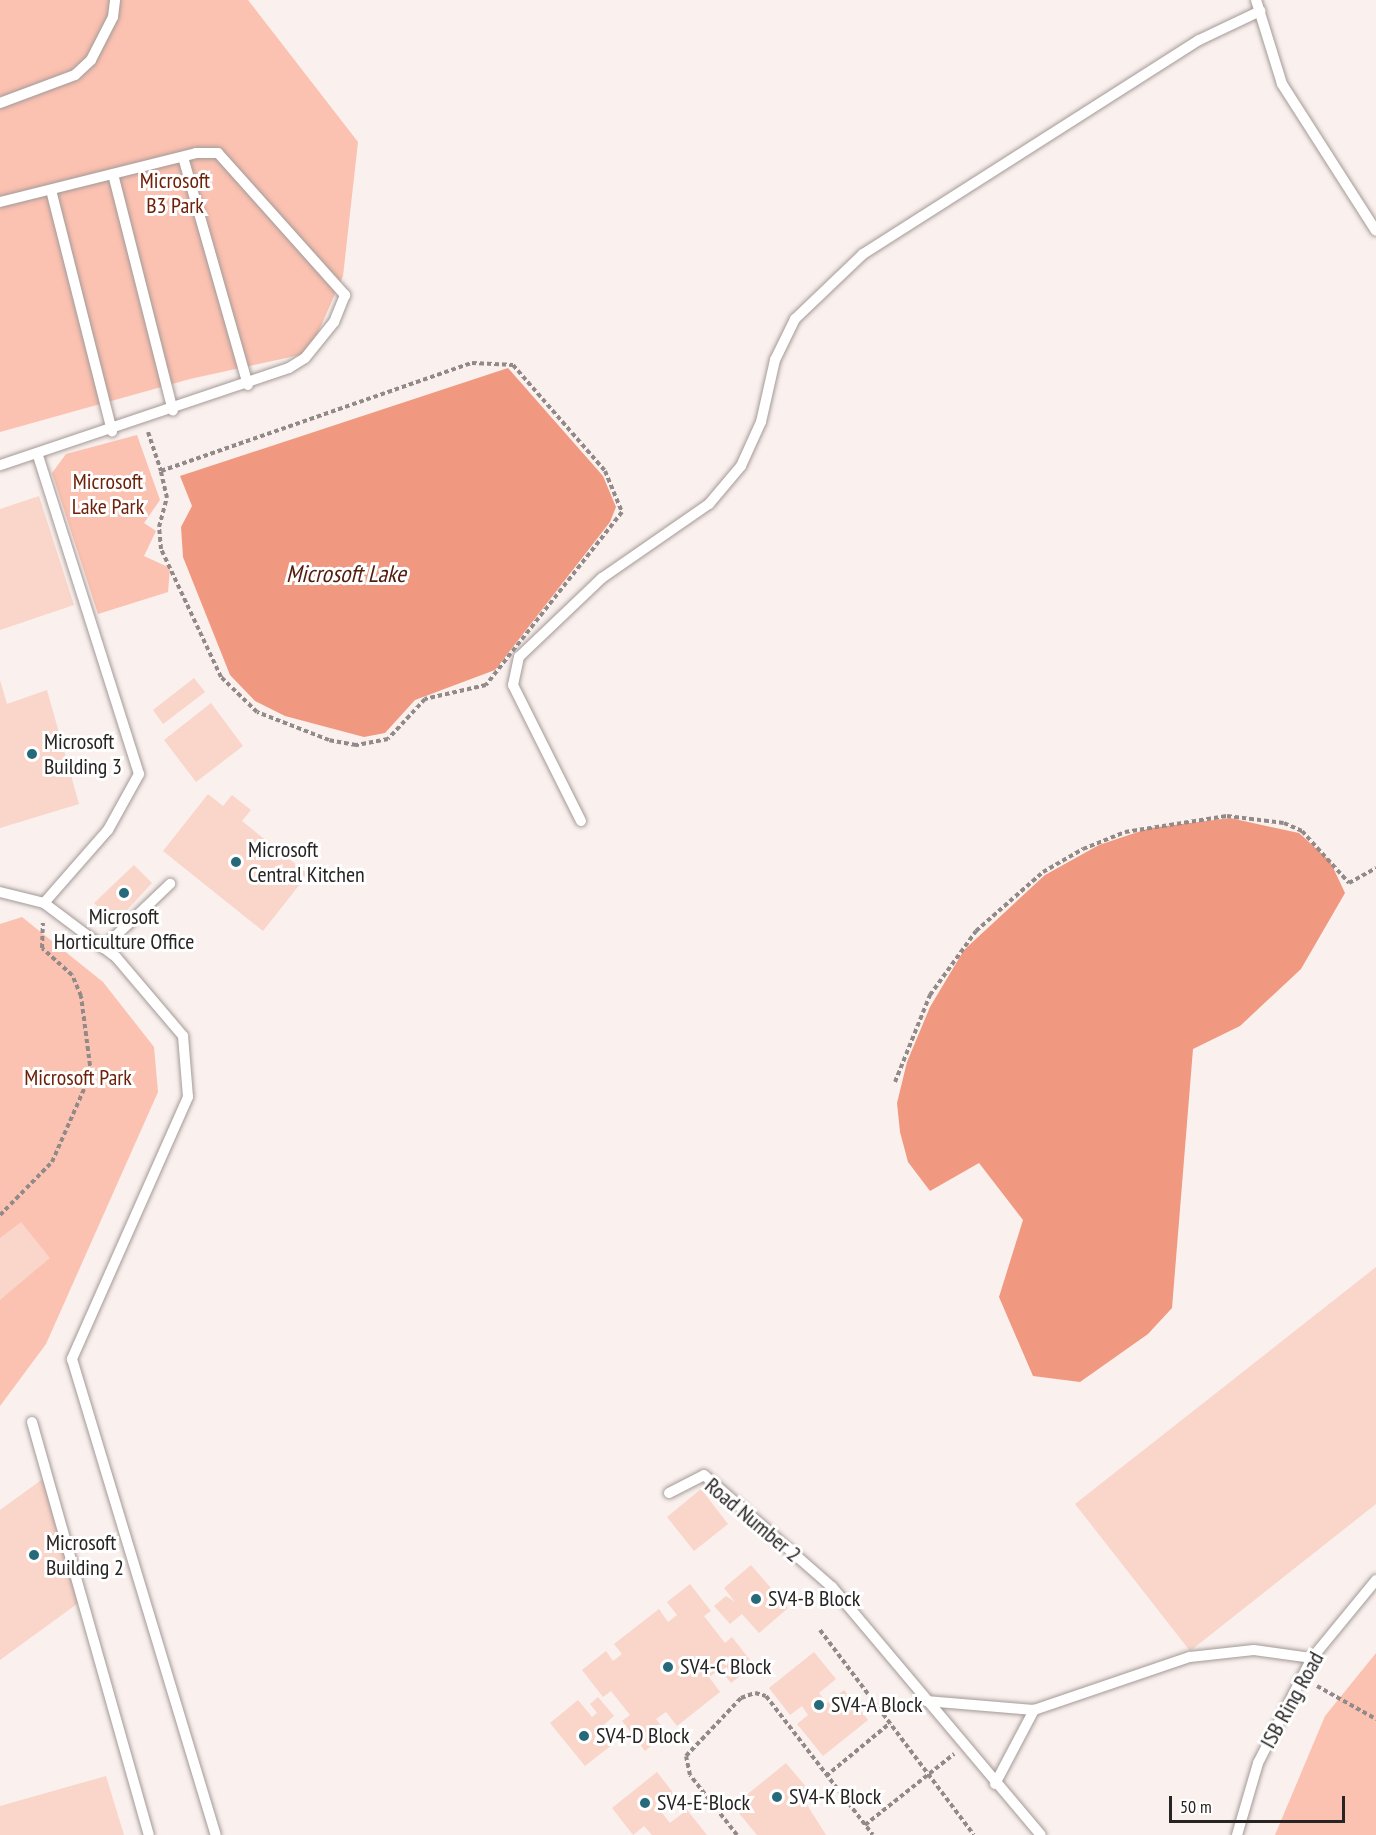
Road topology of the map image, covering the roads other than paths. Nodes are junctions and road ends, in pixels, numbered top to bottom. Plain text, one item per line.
1 (115, 0) edge
2 (1256, 0) edge
3 (1260, 11) junction
4 (0, 103) edge
5 (183, 157) junction
6 (113, 174) junction
7 (51, 190) junction
8 (0, 202) edge
9 (1376, 231) edge
10 (248, 385) junction
11 (173, 411) junction
12 (112, 431) junction
13 (38, 455) junction
14 (0, 465) edge
15 (581, 821) dead end
16 (170, 884) dead end
17 (0, 892) edge
18 (44, 903) junction
19 (103, 948) junction
20 (32, 1422) dead end
21 (669, 1493) dead end
22 (1376, 1580) edge
23 (1312, 1658) junction
24 (926, 1701) junction
25 (1034, 1710) junction
26 (995, 1784) junction
27 (149, 1835) edge
28 (216, 1835) edge
29 (1041, 1835) edge
30 (1237, 1835) edge

1 - 4 lane
2 - 3 lane
3 - 9 lane
3 - 15 lane
5 - 6 lane
5 - 10 lane
5 - 10 lane
6 - 7 lane
6 - 11 lane
7 - 8 lane
7 - 12 lane
10 - 11 lane
11 - 12 lane
12 - 13 lane
13 - 14 lane
13 - 18 lane
16 - 19 lane
17 - 18 lane
18 - 19 lane
19 - 28 lane
20 - 27 lane
21 - 24 lane, Road Number 2
22 - 23 lane, ISB Ring Road
23 - 25 lane
23 - 30 lane, ISB Ring Road
24 - 25 lane
24 - 26 lane, Road Number 2
25 - 26 lane
26 - 29 lane, Road Number 2

